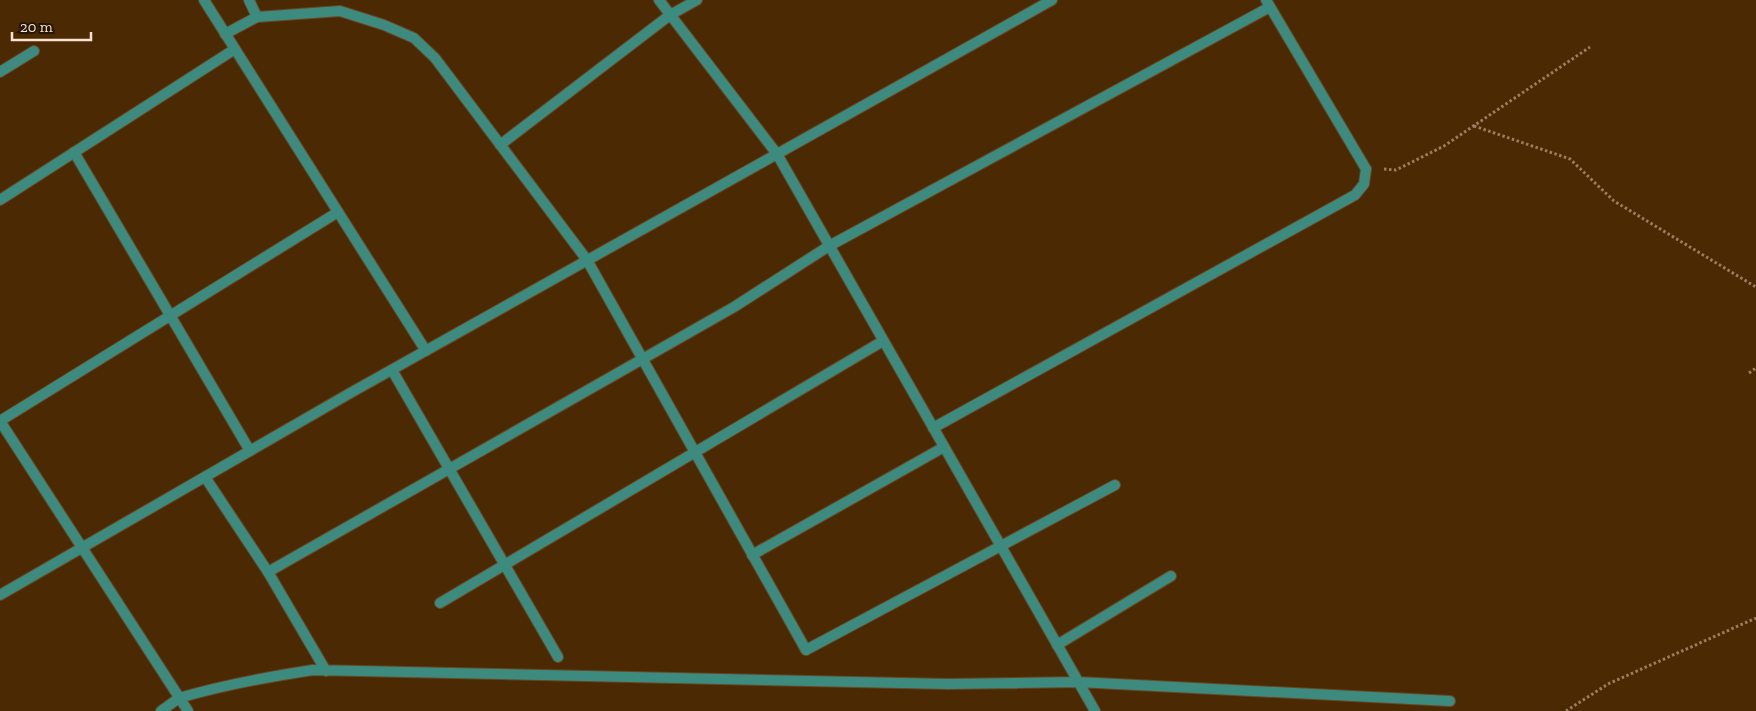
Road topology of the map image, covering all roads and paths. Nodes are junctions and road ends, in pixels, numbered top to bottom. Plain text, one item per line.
1 (204, 0) edge
2 (249, 0) edge
3 (659, 0) edge
4 (697, 0) edge
5 (1052, 0) edge
6 (1268, 3) edge
7 (670, 15) junction
8 (257, 17) junction
9 (225, 34) junction
10 (1590, 47) dead end
11 (235, 49) junction
12 (34, 51) dead end
13 (0, 72) edge
14 (1474, 126) junction
15 (500, 145) junction
16 (74, 152) junction
17 (777, 154) junction
18 (1366, 169) junction
19 (0, 200) edge
20 (338, 212) junction
21 (829, 246) junction
22 (587, 260) junction
23 (1756, 287) edge
24 (170, 316) junction
25 (883, 341) junction
26 (426, 350) junction
27 (643, 360) junction
28 (1756, 368) edge
29 (392, 370) junction
30 (1749, 373) dead end
31 (0, 421) edge
32 (933, 428) junction
33 (944, 447) junction
34 (250, 451) junction
35 (695, 452) junction
36 (450, 469) junction
37 (205, 477) junction
38 (1115, 485) dead end
39 (1001, 546) junction
40 (82, 548) junction
41 (752, 555) junction
42 (505, 565) junction
43 (268, 572) junction
44 (1171, 576) dead end
45 (0, 595) edge
46 (440, 604) dead end
47 (1756, 618) edge
48 (1057, 645) junction
49 (558, 657) dead end
50 (326, 671) junction
51 (1078, 682) junction
52 (1450, 701) dead end
53 (184, 705) edge
54 (161, 711) edge
55 (1095, 711) edge
56 (1566, 711) edge

1 - 9 street
2 - 8 street
3 - 7 street
4 - 7 street
5 - 17 street
6 - 18 street
6 - 21 street
7 - 15 street
7 - 17 street
8 - 9 street
8 - 15 street
9 - 11 street
10 - 14 path
11 - 16 street
11 - 20 street
12 - 13 street
14 - 18 path
14 - 23 path
15 - 22 street
16 - 19 street
16 - 24 street
17 - 21 street
17 - 22 street
18 - 32 street
20 - 24 street
20 - 26 street
21 - 25 street
21 - 27 street
22 - 26 street
22 - 27 street
24 - 31 street
24 - 34 street
25 - 32 street
25 - 35 street
26 - 29 street
27 - 35 street
27 - 36 street
28 - 30 path
29 - 34 street
29 - 36 street
31 - 40 street
32 - 33 street
33 - 39 street
33 - 41 street
34 - 37 street
35 - 41 street
35 - 42 street
36 - 42 street
36 - 43 street
37 - 40 street
37 - 43 street
38 - 39 street
39 - 41 street
39 - 48 street
40 - 45 street
40 - 53 street
42 - 46 street
42 - 49 street
43 - 50 street
44 - 48 street
47 - 56 path
48 - 51 street
50 - 51 street
50 - 53 street
51 - 52 street
51 - 55 street
53 - 54 street

